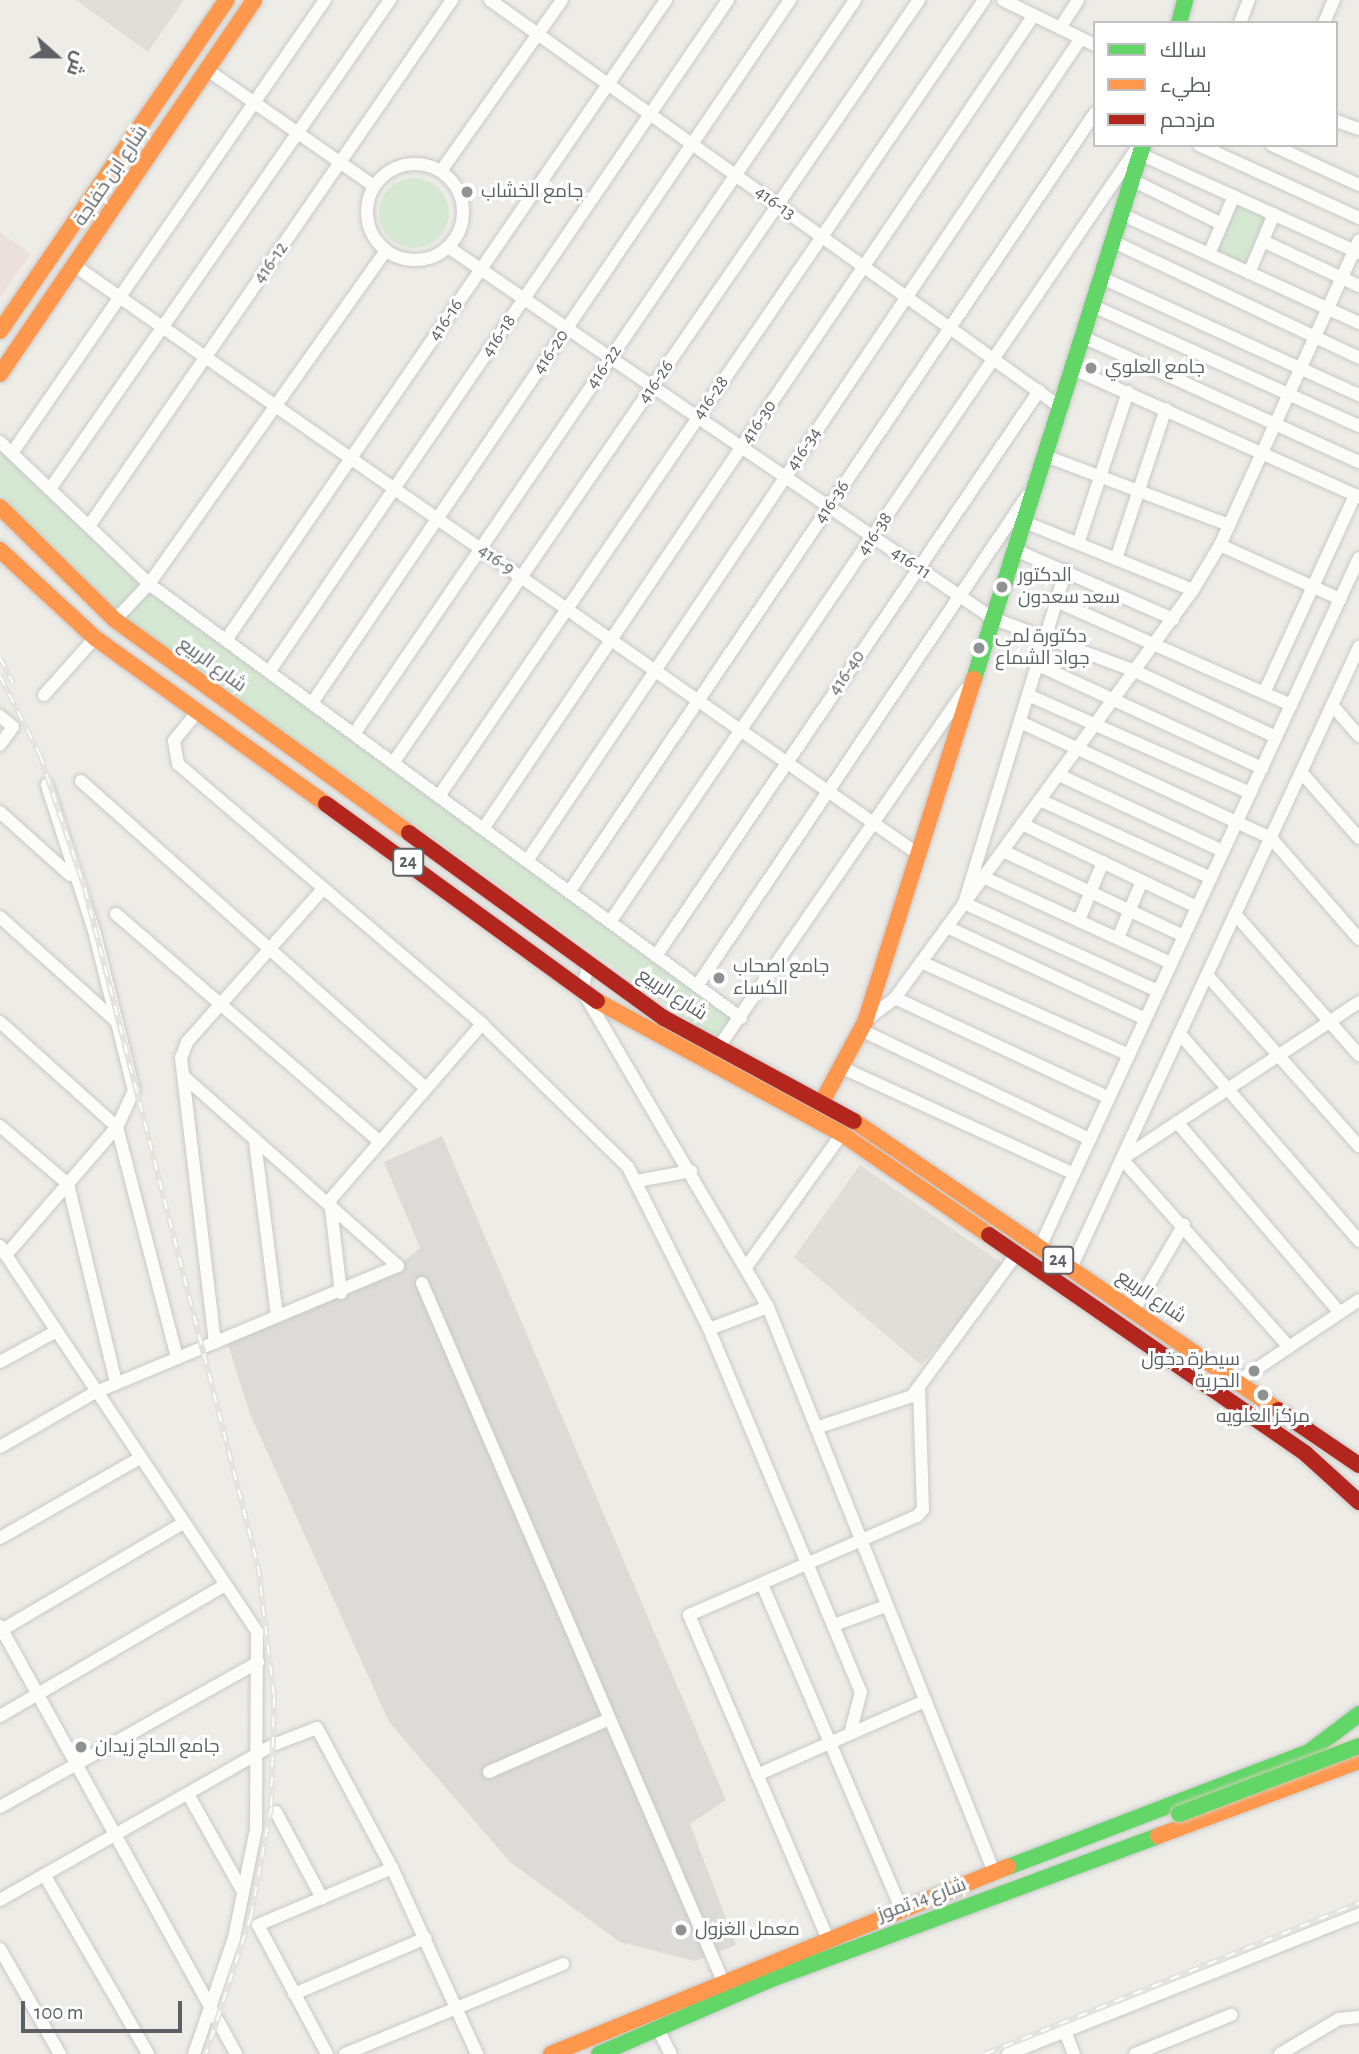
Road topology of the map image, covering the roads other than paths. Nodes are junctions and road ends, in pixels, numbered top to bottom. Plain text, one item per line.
1 (227, 0) edge
2 (254, 0) edge
3 (325, 0) edge
4 (390, 0) edge
5 (453, 0) edge
6 (490, 0) edge
7 (562, 0) edge
8 (666, 0) edge
9 (728, 0) edge
10 (790, 0) edge
11 (855, 0) edge
12 (919, 0) edge
13 (984, 0) edge
14 (1003, 0) edge
15 (1078, 0) edge
16 (1185, 0) edge
17 (1250, 0) edge
18 (1334, 0) edge
19 (1034, 15) junction
20 (1180, 21) edge
21 (1241, 21) edge
22 (1325, 21) edge
23 (1060, 28) junction
24 (538, 34) junction
25 (1081, 38) junction
26 (1093, 44) edge
27 (209, 71) junction
28 (608, 84) junction
29 (254, 102) junction
30 (650, 114) junction
31 (1093, 116) edge
32 (1338, 122) edge
33 (1359, 129) edge
34 (298, 133) junction
35 (692, 144) junction
36 (1203, 147) edge
37 (1276, 147) edge
38 (1141, 148) edge
39 (340, 162) junction
40 (441, 171) junction
41 (735, 174) junction
42 (1132, 180) junction
43 (1359, 185) edge
44 (374, 186) junction
45 (1234, 196) junction
46 (778, 205) junction
47 (1121, 214) junction
48 (1274, 214) junction
49 (1359, 218) edge
50 (1222, 224) junction
51 (822, 237) junction
52 (1112, 241) junction
53 (1262, 241) junction
54 (448, 247) junction
55 (1357, 248) edge
56 (386, 251) junction
57 (1209, 254) junction
58 (75, 266) junction
59 (864, 267) junction
60 (481, 270) junction
61 (1250, 273) junction
62 (1100, 277) junction
63 (1342, 278) junction
64 (1359, 286) edge
65 (120, 297) junction
66 (906, 297) junction
67 (524, 299) junction
68 (1091, 305) junction
69 (1328, 310) junction
70 (1359, 323) edge
71 (163, 327) junction
72 (567, 328) junction
73 (950, 328) junction
74 (0, 331) edge
75 (1081, 337) junction
76 (1315, 339) junction
77 (206, 357) junction
78 (610, 358) junction
79 (1359, 358) edge
80 (994, 359) junction
81 (1071, 368) junction
82 (1302, 368) junction
83 (0, 374) edge
84 (653, 387) junction
85 (1039, 391) junction
86 (1128, 392) junction
87 (1290, 394) junction
88 (1359, 395) edge
89 (275, 406) junction
90 (1059, 406) junction
91 (1166, 409) junction
92 (697, 417) junction
93 (1276, 425) junction
94 (1359, 426) edge
95 (0, 442) edge
96 (741, 448) junction
97 (12, 453) junction
98 (1263, 453) junction
99 (1043, 455) junction
100 (351, 458) junction
101 (1359, 462) edge
102 (1099, 474) junction
103 (785, 477) junction
104 (1033, 487) junction
105 (1140, 488) junction
106 (50, 489) junction
107 (394, 489) junction
108 (1357, 496) edge
109 (0, 507) edge
110 (829, 507) junction
111 (437, 519) junction
112 (1022, 521) junction
113 (1229, 525) junction
114 (89, 526) junction
115 (873, 537) junction
116 (1079, 541) junction
117 (1220, 545) junction
118 (480, 549) junction
119 (1013, 549) junction
120 (0, 550) edge
121 (1116, 556) junction
122 (1359, 558) edge
123 (919, 568) junction
124 (1066, 570) junction
125 (1355, 576) edge
126 (521, 577) junction
127 (149, 583) junction
128 (1312, 588) junction
129 (1193, 590) junction
130 (959, 596) junction
131 (1340, 599) junction
132 (1058, 602) junction
133 (566, 609) junction
134 (992, 618) junction
135 (1173, 619) junction
136 (115, 621) junction
137 (1047, 635) junction
138 (95, 638) junction
139 (226, 640) junction
140 (611, 640) junction
141 (1155, 643) junction
142 (1359, 649) edge
143 (1038, 665) junction
144 (655, 671) junction
145 (1135, 671) junction
146 (269, 672) junction
147 (970, 684) junction
148 (1264, 693) junction
149 (44, 695) dead end
150 (1028, 695) junction
151 (1114, 699) junction
152 (698, 701) junction
153 (312, 703) junction
154 (1291, 705) junction
155 (1332, 705) junction
156 (198, 711) junction
157 (0, 716) edge
158 (1020, 722) junction
159 (1096, 723) junction
160 (741, 730) junction
161 (354, 734) junction
162 (1359, 736) edge
163 (1276, 737) junction
164 (0, 745) edge
165 (1078, 748) junction
166 (393, 763) junction
167 (787, 763) junction
168 (1262, 768) junction
169 (1301, 772) junction
170 (1059, 775) junction
171 (81, 781) dead end
172 (47, 785) dead end
173 (828, 791) junction
174 (1250, 793) junction
175 (439, 796) junction
176 (1040, 800) junction
177 (0, 812) edge
178 (1237, 822) junction
179 (874, 824) junction
180 (1023, 824) junction
181 (483, 829) junction
182 (1271, 838) junction
183 (1359, 838) edge
184 (1003, 850) junction
185 (1223, 852) junction
186 (918, 854) junction
187 (527, 861) junction
188 (1103, 862) junction
189 (71, 876) junction
190 (984, 877) junction
191 (1211, 878) junction
192 (1142, 881) junction
193 (322, 890) junction
194 (569, 892) junction
195 (1090, 892) junction
196 (964, 903) junction
197 (1197, 907) junction
198 (1130, 911) junction
199 (116, 914) dead end
200 (1235, 915) junction
201 (0, 917) edge
202 (1079, 920) junction
203 (610, 922) junction
204 (947, 927) junction
205 (1184, 936) junction
206 (1118, 938) junction
207 (1359, 939) edge
208 (272, 949) junction
209 (656, 956) junction
210 (921, 962) junction
211 (589, 963) junction
212 (1171, 963) junction
213 (1207, 975) junction
214 (697, 986) junction
215 (582, 990) junction
216 (1158, 991) junction
217 (895, 998) junction
218 (1359, 1002) edge
219 (222, 1005) junction
220 (741, 1018) junction
221 (1146, 1019) junction
222 (1329, 1021) junction
223 (0, 1022) edge
224 (117, 1022) junction
225 (482, 1024) junction
226 (863, 1026) junction
227 (1180, 1034) junction
228 (718, 1048) junction
229 (1280, 1054) junction
230 (1129, 1055) junction
231 (1359, 1055) edge
232 (845, 1069) junction
233 (184, 1077) junction
234 (426, 1088) junction
235 (1225, 1091) junction
236 (1109, 1098) junction
237 (823, 1100) junction
238 (1177, 1122) junction
239 (0, 1126) edge
240 (117, 1127) junction
241 (842, 1134) junction
242 (1090, 1139) junction
243 (379, 1140) junction
244 (256, 1142) junction
245 (1359, 1146) edge
246 (1122, 1159) junction
247 (691, 1171) junction
248 (1073, 1174) junction
249 (637, 1181) junction
250 (68, 1184) junction
251 (330, 1200) junction
252 (1184, 1224) junction
253 (1359, 1241) edge
254 (1040, 1247) junction
255 (6, 1255) edge
256 (1016, 1255) junction
257 (747, 1266) junction
258 (1071, 1268) junction
259 (0, 1271) edge
260 (422, 1283) dead end
261 (341, 1293) junction
262 (1359, 1300) edge
263 (768, 1307) junction
264 (1340, 1313) junction
265 (1140, 1315) junction
266 (277, 1317) junction
267 (709, 1329) junction
268 (55, 1332) junction
269 (215, 1343) junction
270 (1289, 1347) junction
271 (177, 1358) junction
272 (0, 1362) edge
273 (1240, 1380) junction
274 (116, 1382) junction
275 (919, 1388) junction
276 (94, 1393) junction
277 (816, 1428) junction
278 (0, 1447) edge
279 (138, 1459) junction
280 (1359, 1465) edge
281 (1359, 1483) edge
282 (1359, 1502) edge
283 (183, 1523) junction
284 (0, 1538) edge
285 (859, 1541) junction
286 (808, 1564) junction
287 (762, 1584) junction
288 (225, 1585) junction
289 (886, 1606) junction
290 (834, 1625) junction
291 (1, 1629) edge
292 (258, 1662) junction
293 (38, 1694) junction
294 (925, 1701) junction
295 (1359, 1714) edge
296 (0, 1716) edge
297 (609, 1719) junction
298 (850, 1734) junction
299 (829, 1743) junction
300 (1359, 1746) edge
301 (257, 1756) junction
302 (1359, 1760) edge
303 (78, 1764) junction
304 (489, 1772) dead end
305 (1255, 1773) junction
306 (757, 1774) junction
307 (188, 1794) junction
308 (1263, 1796) junction
309 (0, 1807) edge
310 (276, 1812) dead end
311 (117, 1833) junction
312 (392, 1868) junction
313 (994, 1872) junction
314 (46, 1876) junction
315 (243, 1892) junction
316 (322, 1898) junction
317 (0, 1900) edge
318 (922, 1901) junction
319 (901, 1909) junction
320 (1359, 1914) edge
321 (827, 1937) junction
322 (426, 1938) junction
323 (0, 1949) edge
324 (563, 1964) dead end
325 (722, 1979) junction
326 (294, 1994) junction
327 (210, 2008) junction
328 (455, 2008) junction
329 (1231, 2015) dead end
330 (1359, 2017) edge
331 (657, 2027) junction
332 (1065, 2031) junction
333 (60, 2054) edge
334 (148, 2054) edge
335 (194, 2054) edge
336 (236, 2054) edge
337 (327, 2054) edge
338 (345, 2054) edge
339 (477, 2054) edge
340 (551, 2054) edge
341 (599, 2054) edge
342 (671, 2054) edge
343 (1008, 2054) edge
344 (1074, 2054) edge
345 (1135, 2054) edge
346 (1280, 2054) edge

1 - 74 main road, شارع ابن خفاجة
2 - 27 main road, شارع ابن خفاجة
3 - 29 street
4 - 34 street
5 - 39 street, 416-12
6 - 24 street, 416-13
7 - 24 street
8 - 28 street, 416-16
9 - 30 street, 416-18
10 - 35 street, 416-20
11 - 41 street, 416-22
12 - 46 street, 416-26
13 - 51 street, 416-28
14 - 19 street
15 - 23 street
16 - 20 main road
17 - 21 street
18 - 22 street
19 - 23 street
19 - 59 street, 416-30
23 - 25 street
24 - 28 street, 416-13
24 - 40 street
25 - 26 street
25 - 66 street, 416-34
27 - 29 street
27 - 58 main road, شارع ابن خفاجة
28 - 30 street, 416-13
28 - 60 street, 416-16
29 - 34 street
29 - 65 street
30 - 35 street, 416-13
30 - 67 street, 416-18
31 - 73 street, 416-36
32 - 33 street
34 - 39 street
34 - 71 street
35 - 41 street, 416-13
35 - 72 street, 416-20
36 - 49 street
37 - 43 street
38 - 42 main road
38 - 45 street
38 - 80 street, 416-38
39 - 44 street
39 - 77 street, 416-12
40 - 44 street
40 - 54 street
41 - 46 street, 416-13
41 - 78 street, 416-22
42 - 47 main road
42 - 50 street
44 - 56 street
45 - 48 street
45 - 50 street
46 - 51 street, 416-13
46 - 84 street, 416-26
47 - 52 main road
47 - 57 street
48 - 53 street
48 - 55 street
50 - 57 street
51 - 59 street, 416-13
51 - 92 street, 416-28
52 - 62 main road
52 - 76 street
53 - 61 street
53 - 63 street
54 - 56 street
54 - 60 street, 416-11
55 - 63 street
56 - 89 street
57 - 61 street
58 - 65 street, 416-9
58 - 83 main road, شارع ابن خفاجة
59 - 66 street, 416-13
59 - 96 street, 416-30
60 - 67 street, 416-11
60 - 100 street, 416-16
61 - 69 street
62 - 68 main road
62 - 82 street
63 - 64 street
63 - 69 street
65 - 71 street, 416-9
65 - 97 street
66 - 73 street, 416-13
66 - 103 street, 416-34
67 - 72 street, 416-11
67 - 107 street, 416-18
68 - 75 main road
68 - 87 street
69 - 70 street
69 - 76 street
71 - 77 street, 416-9
71 - 106 street
72 - 78 street, 416-11
72 - 111 street, 416-20
73 - 80 street, 416-13
73 - 110 street, 416-36
75 - 81 main road
75 - 93 street
76 - 79 street
76 - 82 street
77 - 89 street, 416-9
77 - 114 street, 416-12
78 - 84 street, 416-11
78 - 118 street, 416-22
80 - 85 street, 416-13
80 - 115 street, 416-38
81 - 86 street
81 - 90 main road
82 - 87 street
82 - 88 street
84 - 92 street, 416-11
84 - 126 street, 416-26
85 - 90 street, 416-13
85 - 123 street, 416-40
86 - 91 street
86 - 102 street
87 - 93 street
87 - 94 street
89 - 100 street, 416-9
89 - 127 street
90 - 99 main road
91 - 98 street
91 - 105 street
92 - 96 street, 416-11
92 - 133 street, 416-28
93 - 98 street
93 - 101 street
95 - 97 street
96 - 103 street, 416-11
96 - 140 street, 416-30
97 - 106 street
98 - 108 street
98 - 113 street
99 - 102 street
99 - 104 main road
100 - 107 street, 416-9
100 - 139 street, 416-16
102 - 105 street
102 - 116 street
103 - 110 street, 416-11
103 - 144 street, 416-34
104 - 112 main road
104 - 130 street
105 - 113 street
105 - 121 street
106 - 114 street
107 - 111 street, 416-9
107 - 146 street, 416-18
108 - 128 street
109 - 136 main road, شارع الربيع / 24
110 - 115 street, 416-11
110 - 152 street, 416-36
111 - 118 street, 416-9
111 - 153 street, 416-20
112 - 116 street
112 - 119 main road
113 - 117 street
114 - 127 street
115 - 123 street, 416-11
115 - 160 street, 416-38
116 - 121 street
117 - 128 street
117 - 129 street
118 - 126 street, 416-9
118 - 161 street, 416-22
119 - 124 street
119 - 134 main road
120 - 138 main road, 24
121 - 129 street
122 - 125 street
123 - 130 street, 416-11
123 - 167 street, 416-40
124 - 132 street
124 - 135 street
125 - 131 street
126 - 133 street, 416-9
126 - 166 street, 416-26
127 - 136 street
127 - 139 street
128 - 131 street
128 - 148 street
129 - 135 street
130 - 134 street, 416-11
130 - 173 street
131 - 154 street
132 - 137 street
132 - 141 street
133 - 140 street, 416-9
133 - 175 street, 416-28
134 - 137 street, 416-11
134 - 147 main road
135 - 141 street
136 - 211 main road, شارع الربيع / 24
137 - 143 street
137 - 145 street, 416-11
138 - 149 street
138 - 156 main road, 24
139 - 146 street
140 - 144 street, 416-9
140 - 181 street, 416-30
141 - 145 street
141 - 148 street
142 - 155 street
143 - 150 street
143 - 151 street
144 - 152 street, 416-9
144 - 187 street, 416-34
145 - 151 street
145 - 163 street, 416-11
146 - 153 street
147 - 179 street
147 - 186 main road
148 - 154 street
150 - 158 street
150 - 159 street
151 - 159 street
151 - 168 street
152 - 160 street, 416-9
152 - 194 street, 416-36
153 - 161 street
154 - 163 street
155 - 162 street
155 - 169 street
156 - 193 street
156 - 215 main road, 24
157 - 164 street
158 - 165 street
158 - 196 street
159 - 165 street
159 - 174 street
160 - 167 street, 416-9
160 - 203 street, 416-38
161 - 166 street
163 - 168 street
165 - 170 street
165 - 178 street
166 - 175 street
167 - 173 street, 416-9
167 - 209 street, 416-40
168 - 174 street
169 - 182 street
169 - 183 street
170 - 176 street
170 - 185 street
171 - 208 street
172 - 189 street
173 - 179 street, 416-9
173 - 214 street
174 - 178 street
175 - 181 street
176 - 180 street
176 - 191 street
177 - 189 street
178 - 182 street
178 - 185 street
179 - 186 street, 416-9
179 - 220 street
180 - 184 street
180 - 188 street
181 - 187 street
182 - 200 street
182 - 207 street
184 - 190 street
184 - 195 street
185 - 191 street
186 - 226 main road
187 - 194 street
188 - 192 street
188 - 195 street
189 - 224 street
190 - 196 street
190 - 202 street
191 - 197 street
192 - 197 street
192 - 198 street
193 - 208 street
193 - 225 street
194 - 203 street
195 - 198 street
195 - 202 street
196 - 204 street
196 - 216 street
197 - 205 street
198 - 205 street
198 - 206 street
199 - 219 street
200 - 213 street
200 - 222 street
201 - 224 street
202 - 206 street
203 - 209 street
204 - 210 street
204 - 221 street
205 - 212 street
206 - 212 street
208 - 219 street
208 - 234 street
209 - 214 street
210 - 217 street
210 - 230 street
211 - 215 street
211 - 228 main road, شارع الربيع / 24
212 - 216 street
213 - 227 street
213 - 229 street
214 - 220 street
215 - 241 main road, 24
215 - 247 street
216 - 221 street
217 - 226 street
217 - 236 street
218 - 222 street
219 - 233 street
219 - 243 street
220 - 228 street
221 - 230 street
222 - 229 street
222 - 231 street
223 - 240 street
224 - 240 street
225 - 234 street
225 - 249 street
226 - 232 main road
226 - 242 street
227 - 235 street
227 - 246 street
228 - 237 main road, شارع الربيع / 24
229 - 235 street
229 - 245 street
230 - 236 street
232 - 237 main road
232 - 248 street
233 - 244 street
233 - 269 street
234 - 243 street
235 - 238 street
235 - 253 street
236 - 242 street
237 - 254 main road, شارع الربيع / 24
238 - 246 street
238 - 264 street
239 - 250 street
240 - 250 street
240 - 271 street
241 - 256 main road, 24
241 - 257 street
242 - 248 street
243 - 251 street
244 - 251 street
244 - 266 street
246 - 252 street
246 - 258 street
247 - 249 street
247 - 257 street
248 - 254 street
249 - 267 street
250 - 255 street
250 - 274 street
251 - 261 street
251 - 261 street
252 - 265 street
252 - 270 street
254 - 258 main road, شارع الربيع / 24
255 - 259 street
255 - 268 street
256 - 275 street
256 - 282 main road, 24
257 - 263 street
258 - 265 main road, شارع الربيع / 24
260 - 297 street
261 - 266 street
262 - 264 street
263 - 267 street
263 - 277 street
264 - 270 street
265 - 273 main road, شارع الربيع / 24
265 - 281 main road
266 - 269 street
267 - 286 street
268 - 272 street
268 - 276 street
269 - 271 street
270 - 273 street
271 - 274 street
273 - 280 main road, شارع الربيع / 24
274 - 276 street
275 - 277 street
275 - 285 street
276 - 278 street
276 - 279 street
277 - 285 street
279 - 283 street
279 - 284 street
283 - 288 street
283 - 291 street
285 - 286 street
285 - 289 street
286 - 287 street
286 - 290 street
287 - 299 street
287 - 306 street
288 - 292 street
288 - 293 street
289 - 290 street
289 - 294 street
290 - 298 street
291 - 293 street
292 - 301 street
292 - 303 street
293 - 296 street
293 - 303 street
294 - 298 street
294 - 313 street
295 - 305 main road, شارع 14 تموز
297 - 304 street
297 - 325 street
298 - 299 street
299 - 306 street
299 - 319 street
300 - 318 main road, bridge
301 - 307 street
301 - 312 street
301 - 315 street
302 - 308 main road, شارع 14 تموز
303 - 309 street
303 - 311 street
305 - 308 main road
305 - 313 main road, شارع 14 تموز
306 - 321 street
307 - 311 street
307 - 315 street
308 - 331 main road, شارع 14 تموز
310 - 316 street
311 - 314 street
311 - 327 street
312 - 316 street
312 - 322 street
313 - 318 main road, شارع 14 تموز
314 - 317 street
314 - 334 street
315 - 327 street
316 - 326 street
318 - 319 main road, شارع 14 تموز
319 - 321 main road, شارع 14 تموز
320 - 332 street
321 - 325 main road, شارع 14 تموز
322 - 326 street
322 - 328 street
323 - 333 street
324 - 328 street
325 - 340 main road, شارع 14 تموز
326 - 337 street
327 - 335 street
327 - 336 street
328 - 338 street
328 - 339 street
329 - 345 street
330 - 346 street
331 - 341 main road, شارع 14 تموز
331 - 342 street
332 - 343 street
332 - 344 street

